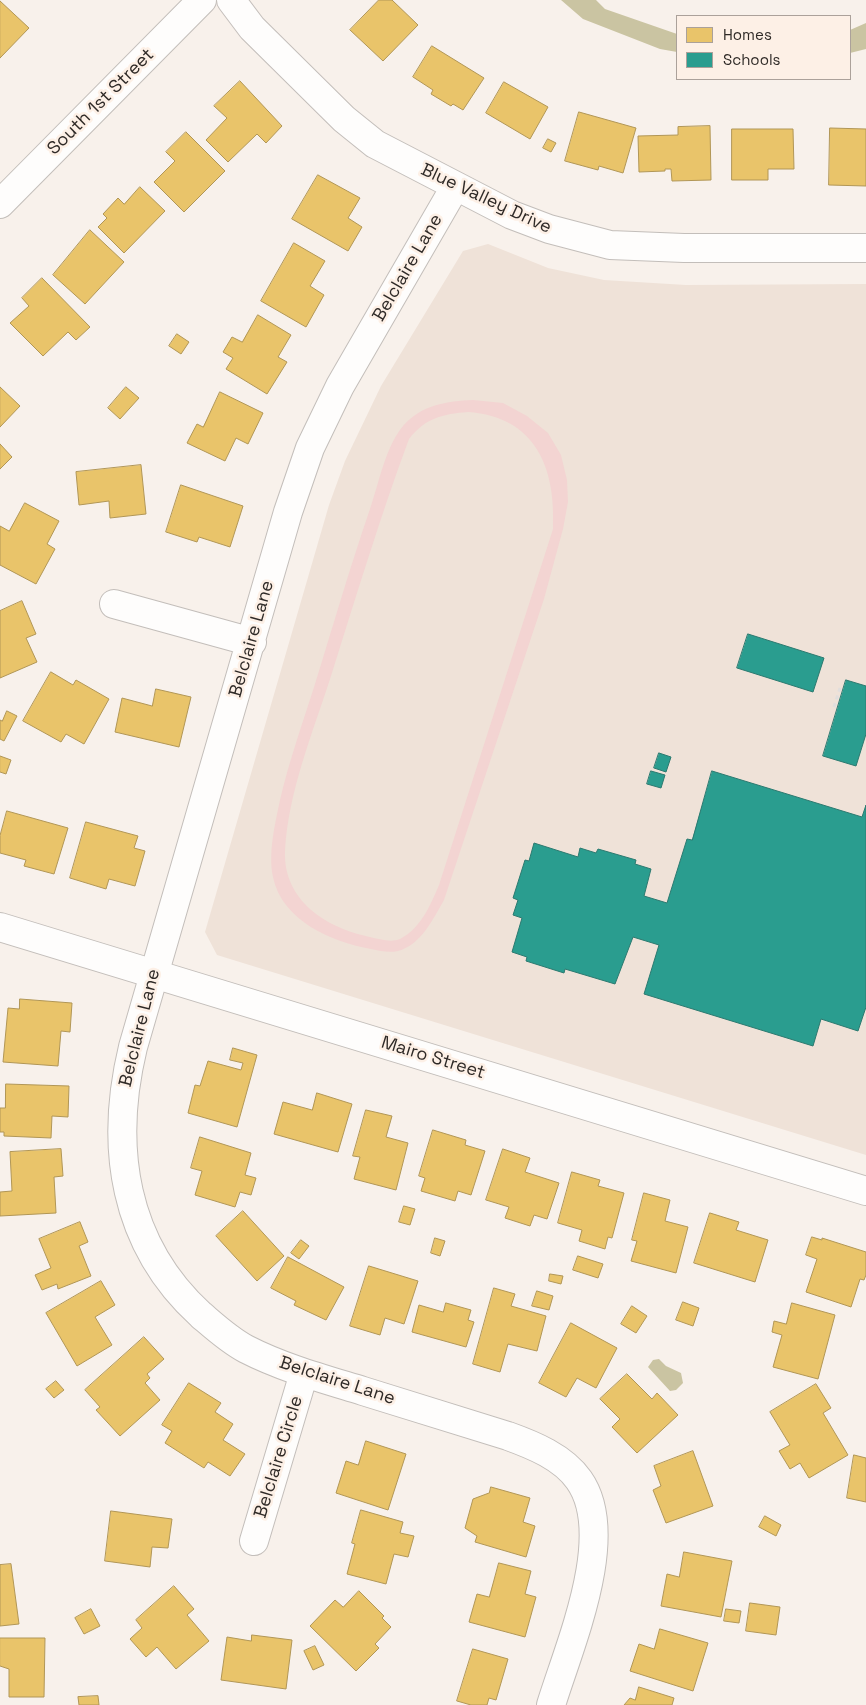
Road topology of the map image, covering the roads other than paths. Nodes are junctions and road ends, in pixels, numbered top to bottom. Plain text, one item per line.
1 (202, 0) edge
2 (231, 0) edge
3 (455, 188) junction
4 (0, 204) edge
5 (866, 248) edge
6 (114, 604) dead end
7 (252, 642) junction
8 (0, 926) edge
9 (154, 974) junction
10 (866, 1191) edge
11 (304, 1373) junction
12 (254, 1541) dead end
13 (551, 1705) edge

1 - 4 street, South 1st Street
2 - 3 street, Blue Valley Drive
3 - 5 street, Blue Valley Drive
3 - 7 street, Belclaire Lane
6 - 7 street
7 - 9 street, Belclaire Lane
8 - 9 street, Mairo Street
9 - 10 street, Mairo Street
9 - 11 street, Belclaire Lane
11 - 12 street, Belclaire Circle
11 - 13 street, Belclaire Lane

